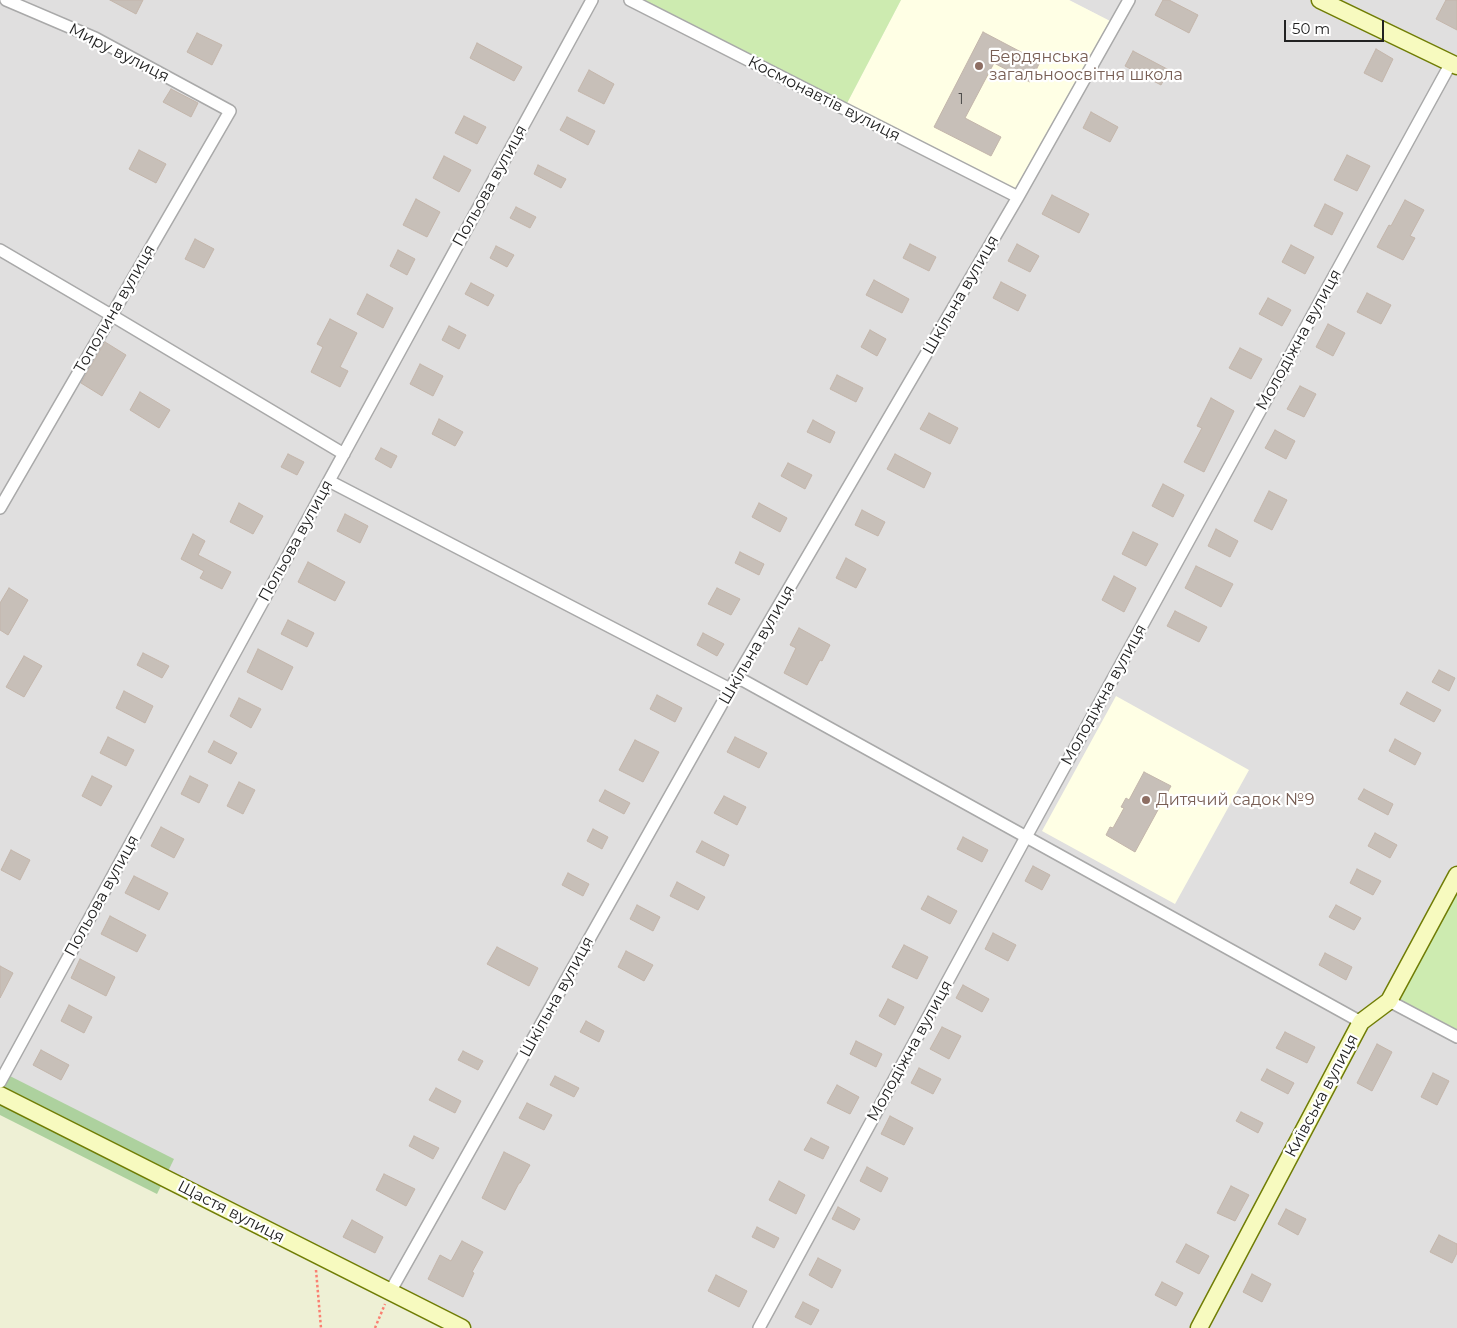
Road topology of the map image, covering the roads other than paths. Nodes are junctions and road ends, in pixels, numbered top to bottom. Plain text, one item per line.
1 (6, 0) edge
2 (592, 0) edge
3 (630, 0) edge
4 (1129, 0) edge
5 (1320, 0) edge
6 (1454, 65) edge
7 (230, 111) joint
8 (1018, 197) junction
9 (0, 250) edge
10 (111, 315) junction
11 (344, 454) junction
12 (329, 481) junction
13 (0, 508) edge
14 (737, 677) junction
15 (730, 690) junction
16 (1026, 837) junction
17 (1457, 875) edge
18 (1389, 1001) junction
19 (1361, 1022) junction
20 (1457, 1036) edge
21 (0, 1082) edge
22 (0, 1095) edge
23 (390, 1292) junction
24 (462, 1328) edge
25 (759, 1328) edge
26 (1199, 1328) edge

1 - 7 street, Миру вулиця
2 - 11 street, Польова вулиця
3 - 8 street, Космонавтів вулиця
4 - 8 street, Шкільна вулиця
5 - 6 street
6 - 16 street, Молодіжна вулиця
7 - 10 street, Тополина вулиця
8 - 14 street, Шкільна вулиця
9 - 10 street
10 - 11 street
10 - 13 street, Тополина вулиця
11 - 12 street, Польова вулиця
12 - 15 street
12 - 21 street, Польова вулиця
14 - 15 street, Шкільна вулиця
14 - 16 street
15 - 23 street, Шкільна вулиця
16 - 19 street
16 - 25 street, Молодіжна вулиця
17 - 18 street, Київська вулиця
18 - 19 street, Київська вулиця
18 - 20 street
19 - 26 street, Київська вулиця
22 - 23 street, Щастя вулиця
23 - 24 street, Щастя вулиця

